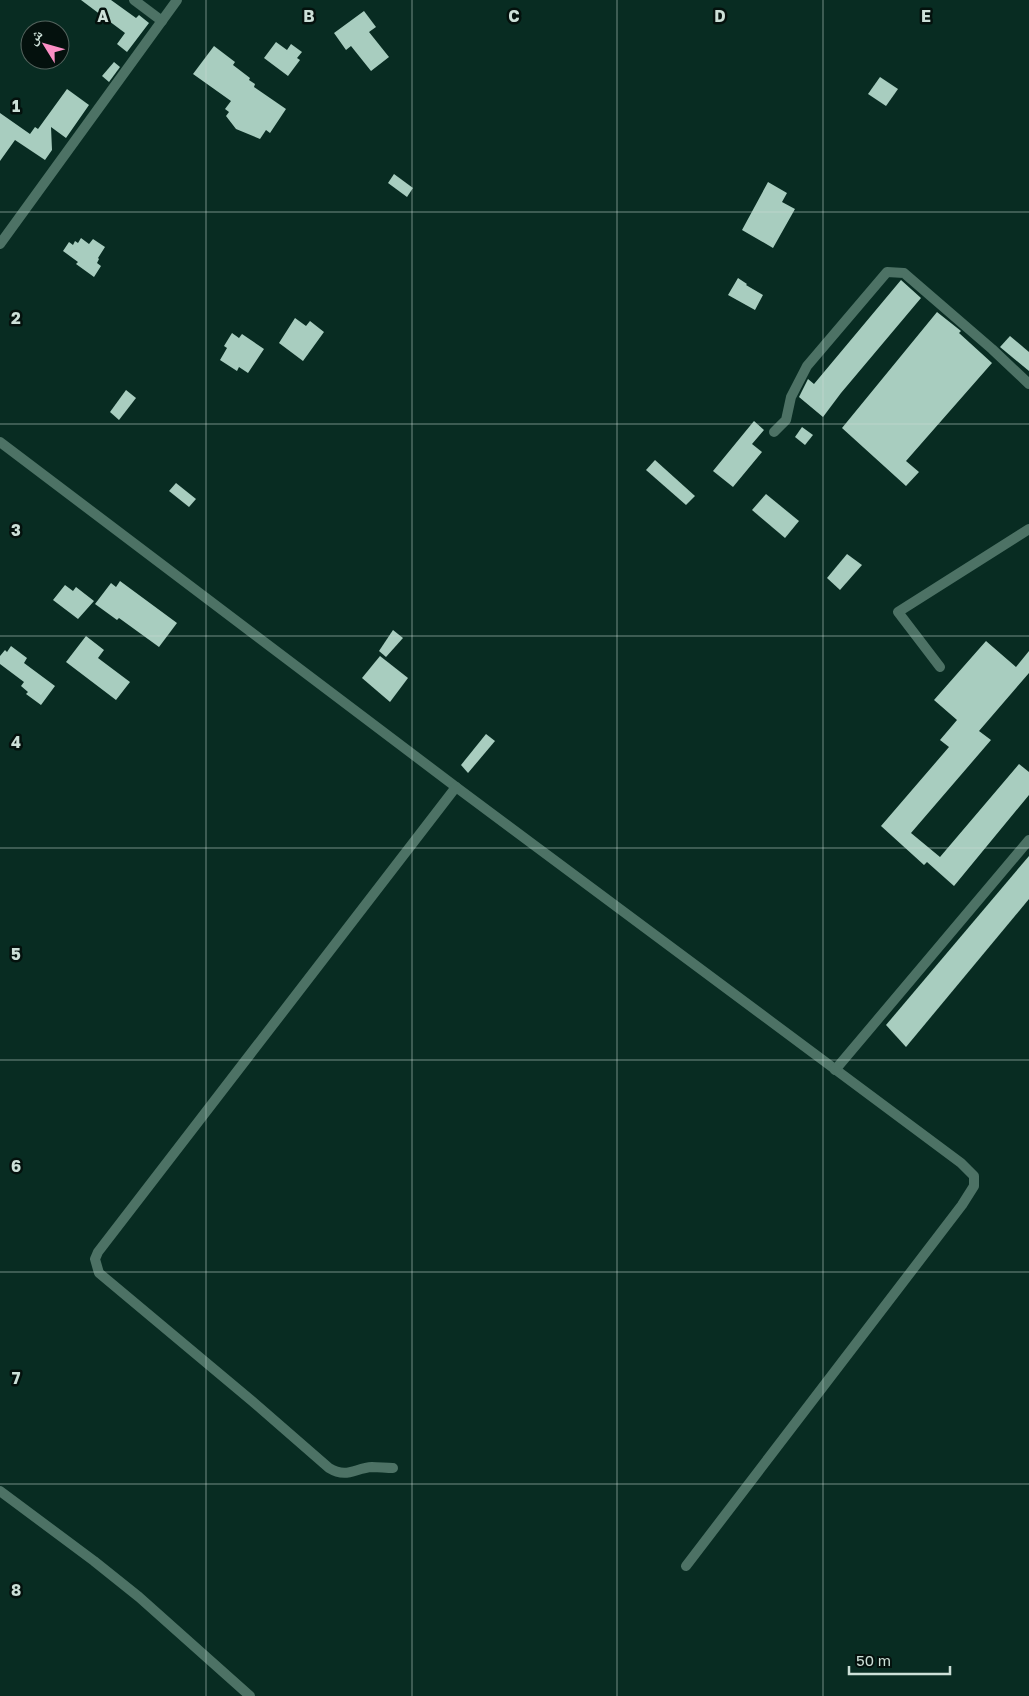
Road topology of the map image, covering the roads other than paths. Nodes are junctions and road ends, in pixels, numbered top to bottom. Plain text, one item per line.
1 (134, 0) edge
2 (177, 0) edge
3 (162, 21) junction
4 (0, 244) edge
5 (1029, 384) edge
6 (774, 432) dead end
7 (0, 442) edge
8 (1029, 529) edge
9 (940, 667) dead end
10 (456, 787) junction
11 (1029, 840) edge
12 (835, 1070) junction
13 (393, 1468) dead end
14 (0, 1491) edge
15 (686, 1566) dead end
16 (250, 1696) edge

1 - 3 street
2 - 3 street
3 - 4 street
5 - 6 street
7 - 10 street
8 - 9 street
10 - 12 street
10 - 13 street
11 - 12 street
12 - 15 street
14 - 16 street

